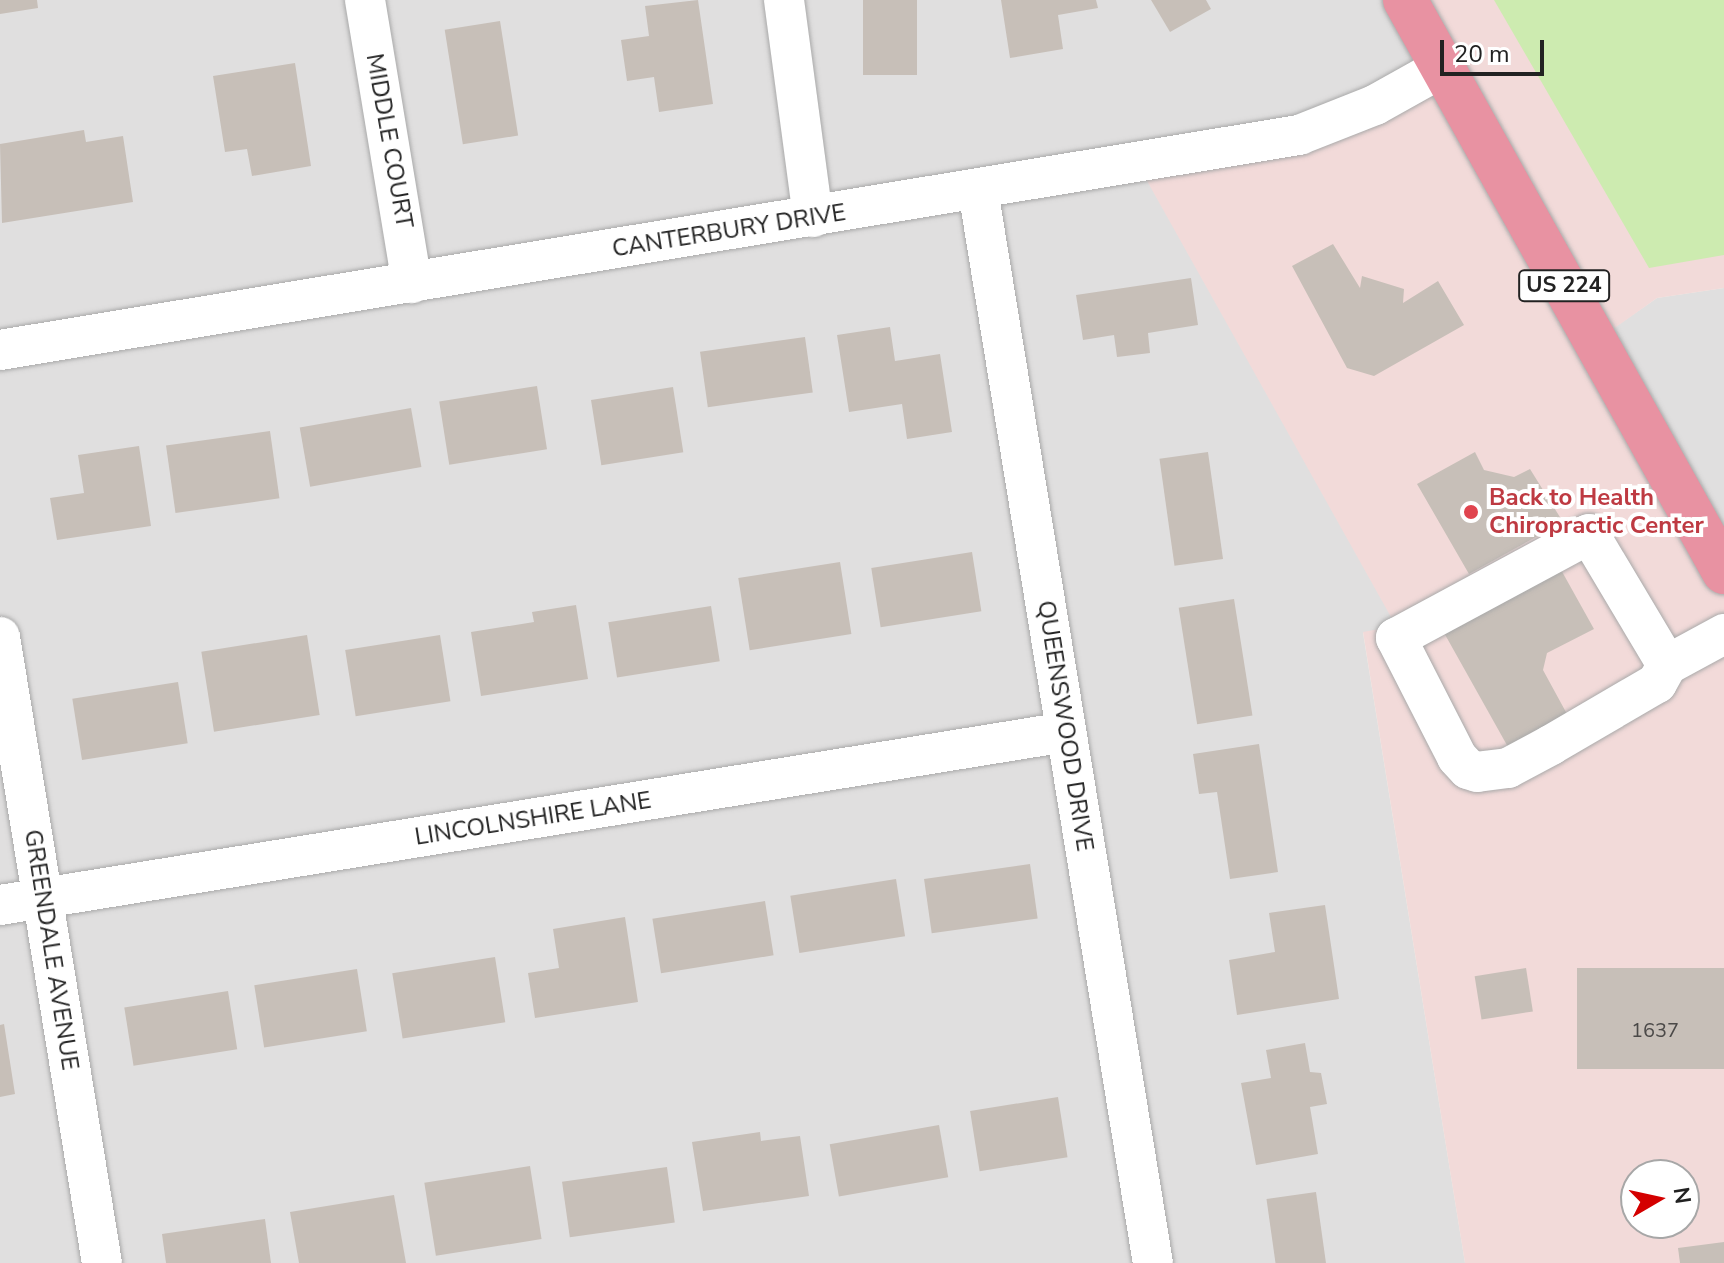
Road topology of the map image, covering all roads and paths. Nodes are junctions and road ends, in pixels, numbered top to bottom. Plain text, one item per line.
1 (365, 0) edge
2 (784, 0) edge
3 (1405, 0) edge
4 (1443, 67) junction
5 (978, 190) junction
6 (813, 217) junction
7 (412, 283) junction
8 (0, 350) edge
9 (1724, 572) edge
10 (1724, 634) edge
11 (0, 637) edge
12 (1667, 665) junction
13 (1066, 732) junction
14 (43, 898) junction
15 (0, 905) edge
16 (102, 1263) edge
17 (1153, 1263) edge

1 - 7 street, MIDDLE COURT
2 - 6 street
3 - 4 highway, US 224
4 - 5 street, CANTERBURY DRIVE
4 - 9 highway, US 224
5 - 6 street, CANTERBURY DRIVE
5 - 13 street, QUEENSWOOD DRIVE
6 - 7 street, CANTERBURY DRIVE
7 - 8 street, CANTERBURY DRIVE
10 - 12 street
11 - 14 street, GREENDALE AVENUE
12 - 12 street
13 - 14 street, LINCOLNSHIRE LANE
13 - 17 street, QUEENSWOOD DRIVE
14 - 15 street, LINCOLNSHIRE LANE
14 - 16 street, GREENDALE AVENUE

